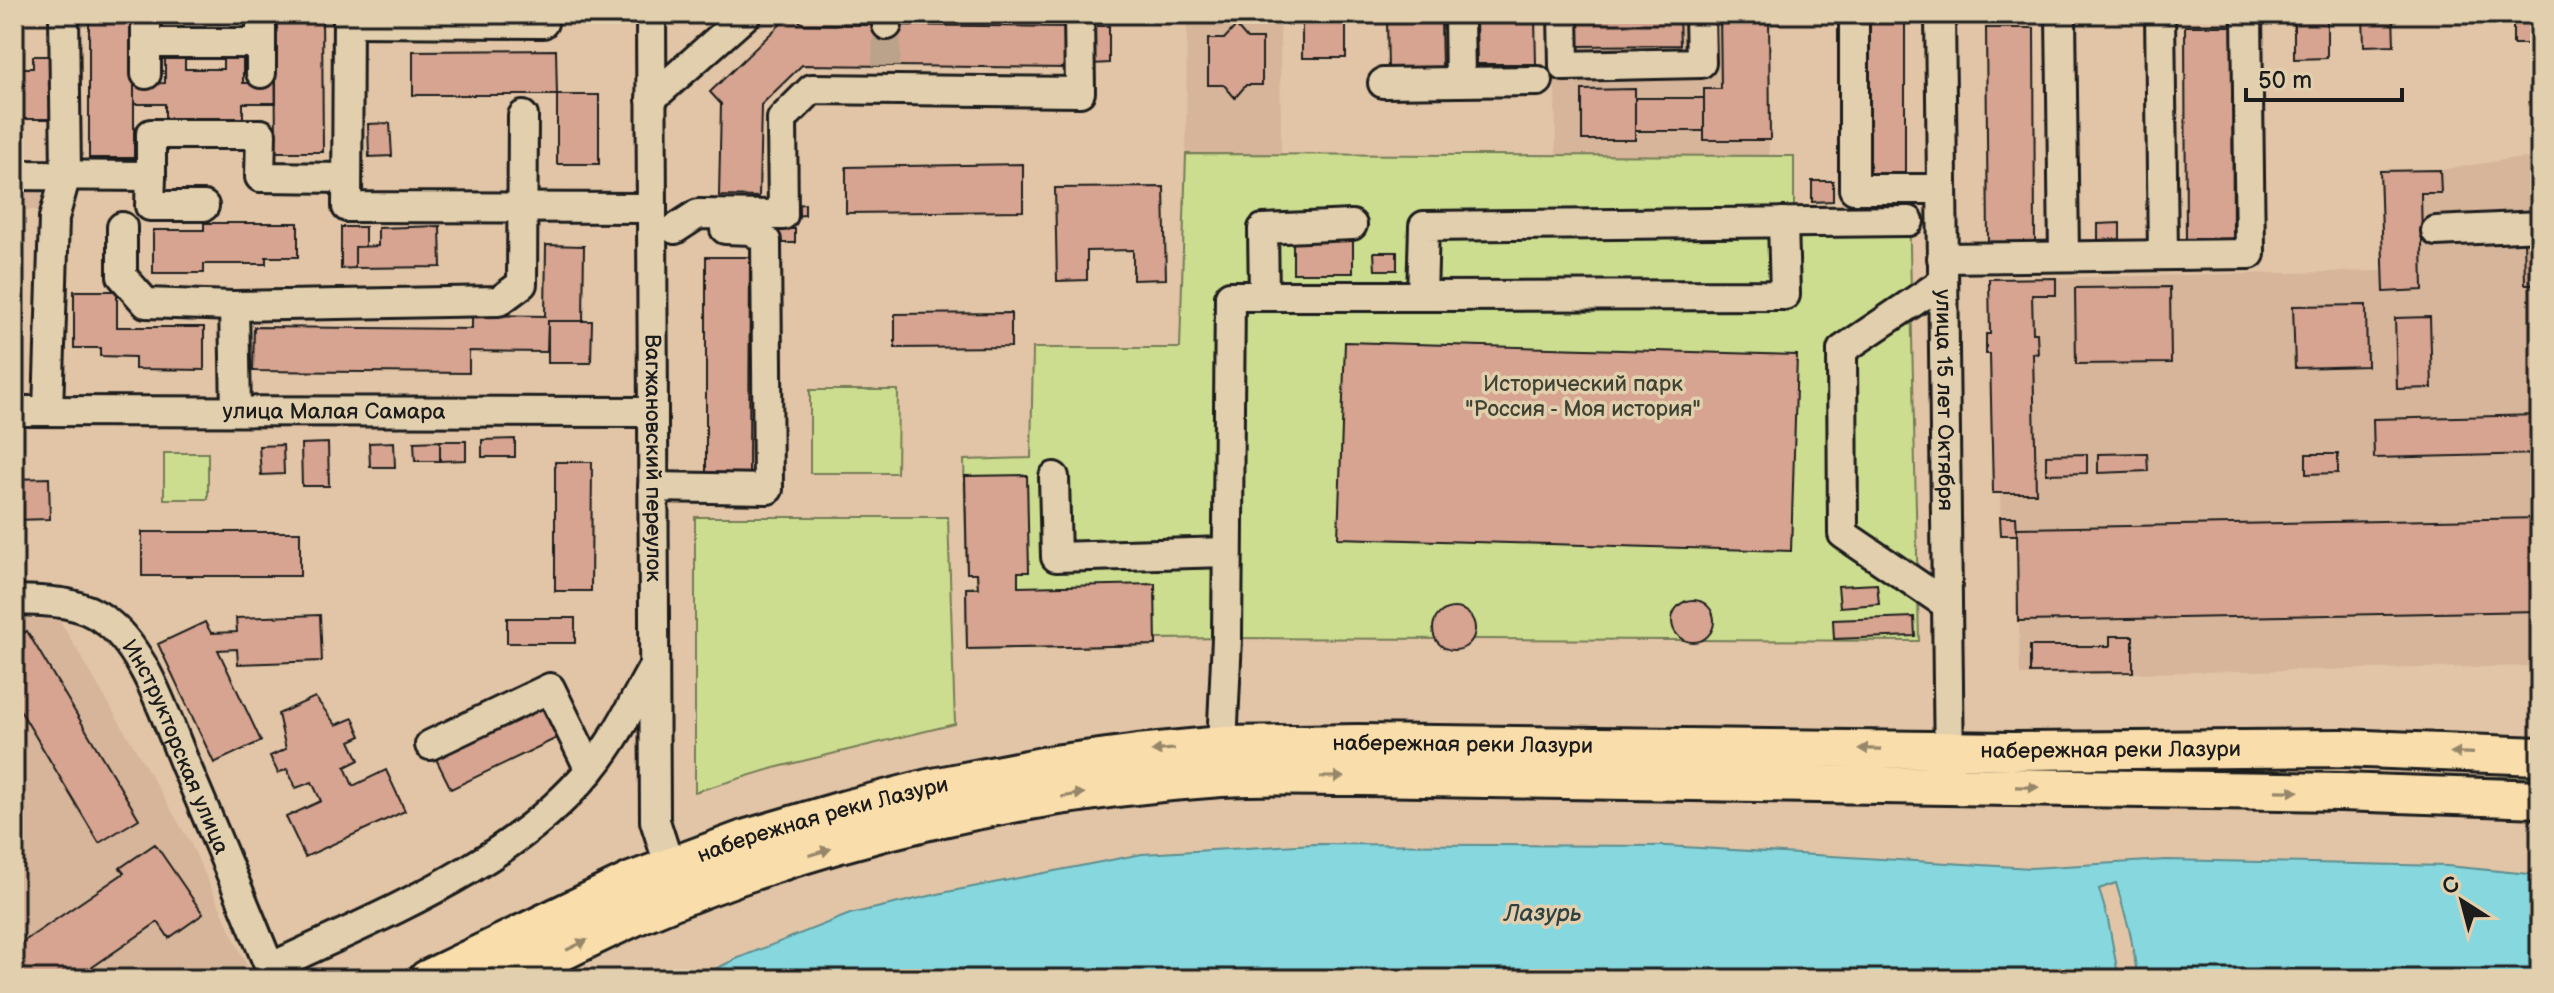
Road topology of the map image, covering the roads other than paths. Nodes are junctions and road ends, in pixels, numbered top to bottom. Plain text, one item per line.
1 (64, 14) edge
2 (146, 14) edge
3 (261, 14) edge
4 (543, 14) edge
5 (651, 14) edge
6 (747, 14) edge
7 (1079, 14) edge
8 (1459, 14) edge
9 (1563, 14) edge
10 (1700, 14) edge
11 (1940, 14) edge
12 (2061, 14) edge
13 (2160, 14) edge
14 (2247, 14) edge
15 (348, 18) edge
16 (1854, 21) dead end
17 (146, 43) junction
18 (261, 43) junction
19 (261, 73) dead end
20 (146, 74) dead end
21 (1538, 81) dead end
22 (1460, 82) junction
23 (1383, 83) dead end
24 (651, 99) junction
25 (523, 116) dead end
26 (14, 175) edge
27 (66, 175) junction
28 (151, 176) junction
29 (347, 178) junction
30 (1942, 189) junction
31 (204, 206) dead end
32 (522, 208) junction
33 (1909, 221) dead end
34 (1783, 222) junction
35 (660, 223) junction
36 (1352, 225) dead end
37 (2540, 226) edge
38 (122, 227) dead end
39 (2436, 231) dead end
40 (2163, 255) junction
41 (2064, 256) junction
42 (1942, 270) junction
43 (1264, 296) junction
44 (1422, 296) junction
45 (234, 306) junction
46 (14, 411) edge
47 (48, 411) junction
48 (236, 411) junction
49 (653, 412) junction
50 (1054, 477) dead end
51 (653, 487) junction
52 (1227, 552) junction
53 (14, 600) edge
54 (1946, 604) junction
55 (654, 666) junction
56 (430, 745) dead end
57 (1948, 750) junction
58 (2540, 756) edge
59 (1224, 762) junction
60 (590, 770) junction
61 (1949, 787) junction
62 (2540, 799) edge
63 (675, 882) junction
64 (427, 979) edge
65 (507, 979) edge

1 - 27 street
2 - 17 street
3 - 18 street
4 - 15 street
5 - 24 street, Вагжановский переулок
6 - 24 street
7 - 35 street
8 - 22 street
9 - 10 street
11 - 30 street, улица 15 лет Октября
12 - 41 street
13 - 40 street
14 - 40 street
15 - 29 street
16 - 30 street
17 - 18 street
17 - 20 street
18 - 19 street
21 - 22 street
22 - 23 street
24 - 35 street, Вагжановский переулок
25 - 32 street
26 - 27 street
27 - 28 street
27 - 47 street
28 - 29 street
28 - 31 street
29 - 32 street
30 - 42 street, улица 15 лет Октября
32 - 35 street
32 - 45 street
33 - 34 street
34 - 44 street
34 - 44 street
35 - 49 street, Вагжановский переулок
35 - 51 street
36 - 43 street
37 - 39 street
38 - 45 street
40 - 41 street
41 - 42 street
42 - 54 street, улица 15 лет Октября
42 - 54 street
43 - 44 street
43 - 52 street
45 - 48 street
46 - 47 street, улица Малая Самара
47 - 48 street, улица Малая Самара
48 - 49 street, улица Малая Самара
49 - 51 street, Вагжановский переулок
50 - 52 street
51 - 55 street, Вагжановский переулок
52 - 59 street
53 - 60 street, Инструкторская улица
54 - 57 street, улица 15 лет Октября
55 - 60 street
55 - 63 street, Вагжановский переулок
56 - 60 street
58 -> 57 main road, набережная реки Лазури
57 -> 59 main road, набережная реки Лазури
57 - 61 street, улица 15 лет Октября
59 -> 61 main road, набережная реки Лазури
59 - 63 main road, набережная реки Лазури
61 -> 62 main road, набережная реки Лазури
63 - 64 main road, набережная реки Лазури
65 -> 63 main road, набережная реки Лазури

